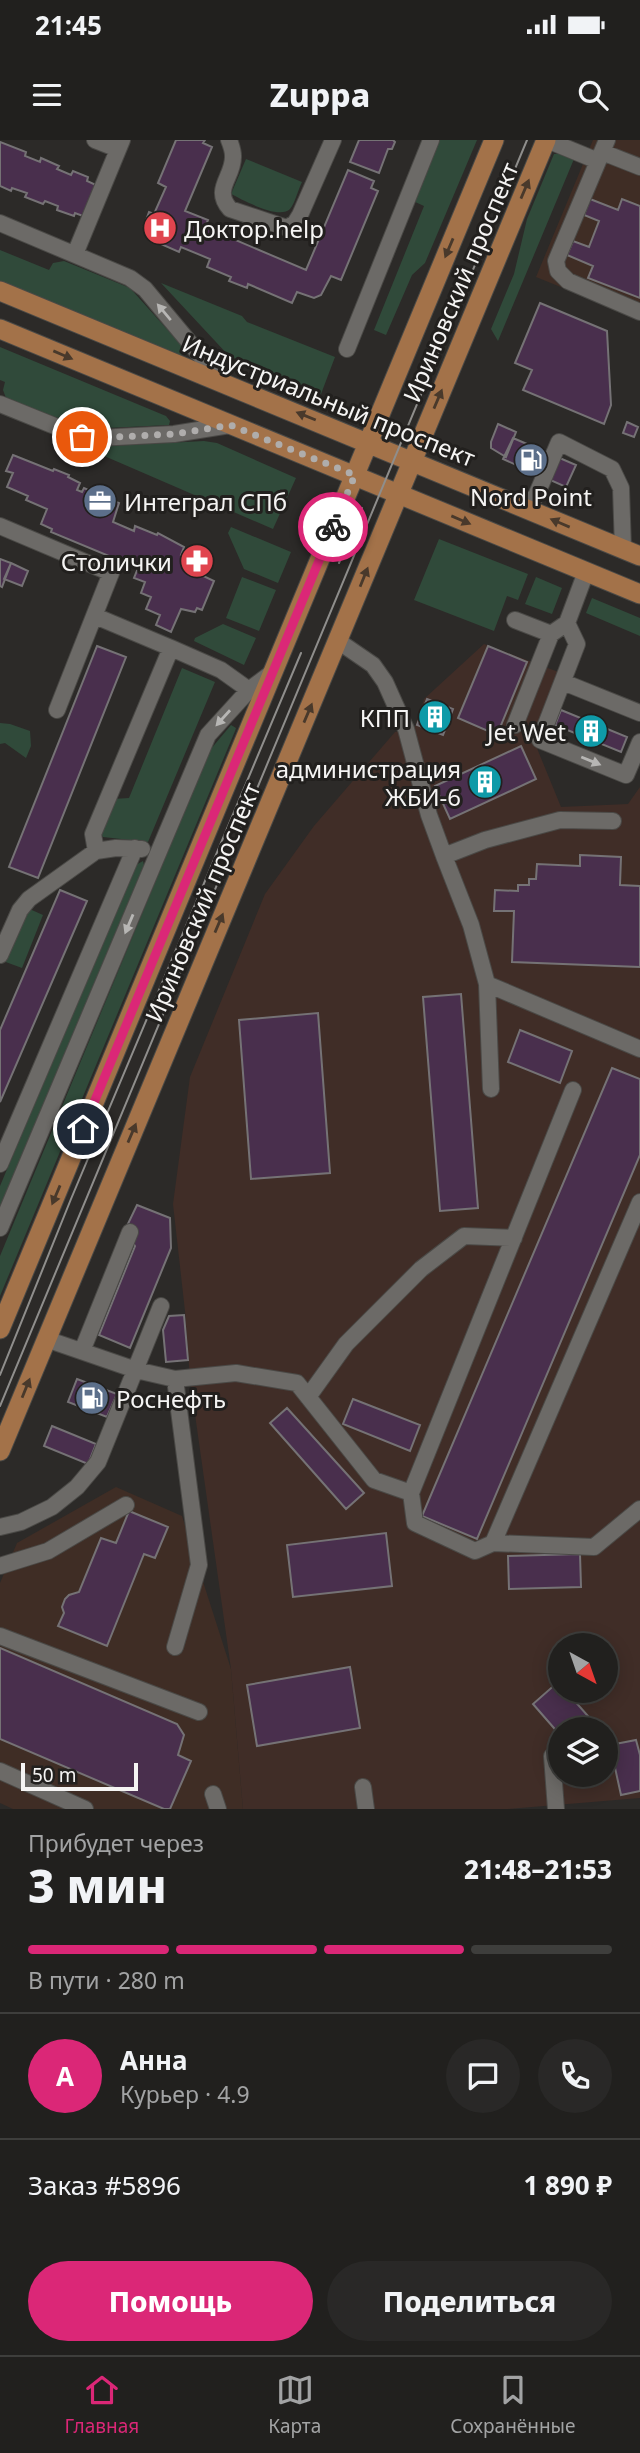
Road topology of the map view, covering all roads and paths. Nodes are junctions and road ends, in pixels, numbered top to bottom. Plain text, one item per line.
1 (95, 140) edge
2 (229, 140) edge
3 (333, 140) edge
4 (431, 140) edge
5 (494, 140) edge
6 (546, 140) edge
7 (120, 145) edge
8 (602, 151) edge
9 (640, 167) edge
10 (0, 223) edge
11 (75, 254) junction
12 (0, 291) edge
13 (640, 312) edge
14 (0, 329) edge
15 (346, 349) dead end
16 (224, 384) junction
17 (0, 404) edge
18 (230, 425) junction
19 (368, 444) junction
20 (411, 462) junction
21 (355, 475) junction
22 (398, 494) junction
23 (522, 507) junction
24 (0, 526) edge
25 (632, 552) edge
26 (586, 572) junction
27 (640, 594) edge
28 (95, 616) junction
29 (515, 620) dead end
30 (567, 623) junction
31 (551, 634) junction
32 (338, 640) junction
33 (171, 648) junction
34 (273, 672) junction
35 (563, 682) junction
36 (249, 690) junction
37 (57, 710) dead end
38 (640, 713) edge
39 (515, 725) dead end
40 (640, 742) edge
41 (613, 821) dead end
42 (135, 849) junction
43 (96, 851) junction
44 (158, 854) junction
45 (444, 856) junction
46 (0, 956) edge
47 (487, 984) junction
48 (640, 1049) edge
49 (491, 1089) dead end
50 (573, 1090) dead end
51 (0, 1164) edge
52 (640, 1202) edge
53 (0, 1228) edge
54 (130, 1232) dead end
55 (514, 1238) junction
56 (161, 1306) dead end
57 (0, 1329) edge
58 (46, 1339) junction
59 (82, 1351) junction
60 (136, 1370) junction
61 (176, 1379) junction
62 (308, 1397) junction
63 (0, 1451) edge
64 (411, 1493) junction
65 (126, 1505) dead end
66 (640, 1509) edge
67 (0, 1527) edge
68 (493, 1543) junction
69 (0, 1566) edge
70 (0, 1636) edge
71 (175, 1647) dead end
72 (199, 1712) dead end
73 (0, 1771) edge
74 (363, 1787) dead end
75 (556, 1787) edge
76 (85, 1809) edge
77 (366, 1809) edge
78 (556, 1809) edge

1 - 7 street
2 - 3 street
4 - 15 street
5 -> 19 main road, Ириновский проспект
6 - 8 street
20 -> 6 main road, Ириновский проспект
7 - 11 street
8 - 9 street
8 - 13 street
10 - 11 street
16 -> 11 street
12 - 16 main road, Индустриальный проспект
14 -> 18 main road
19 -> 16 main road, Индустриальный проспект
17 - 18 street
18 - 21 main road
19 - 20 main road, Индустриальный проспект
19 - 21 main road, Ириновский проспект
20 - 22 main road, Ириновский проспект
20 - 23 main road, Индустриальный проспект
21 - 22 main road
21 - 34 main road, Ириновский проспект
22 -> 26 main road
32 -> 22 main road, Ириновский проспект
25 -> 23 main road, Индустриальный проспект
23 - 25 street
24 - 28 street
26 - 27 main road
26 - 30 street
28 - 33 street
28 - 37 street
29 - 31 street
30 - 31 street
30 - 35 street
31 - 39 street
32 - 45 street
58 -> 32 main road, Ириновский проспект
33 - 36 street
33 - 43 street
34 - 36 street
34 -> 57 main road, Ириновский проспект
35 - 38 street
35 -> 40 street
36 -> 44 street
41 - 45 street
42 - 43 street
42 - 44 street
42 - 51 street
43 - 46 street
44 -> 53 street
45 - 47 street
47 - 48 street
47 - 49 street
50 - 55 street
52 - 68 street
54 - 59 street
55 - 62 street
55 - 64 street
56 - 60 street
58 - 59 street
63 -> 58 main road, Ириновский проспект
59 - 60 street
60 - 61 street
60 - 67 street
61 - 62 street
61 - 71 street
62 - 64 street
64 - 68 street
65 - 69 street
66 - 68 street
70 - 72 street
73 - 76 street
74 - 77 street
75 - 78 street

